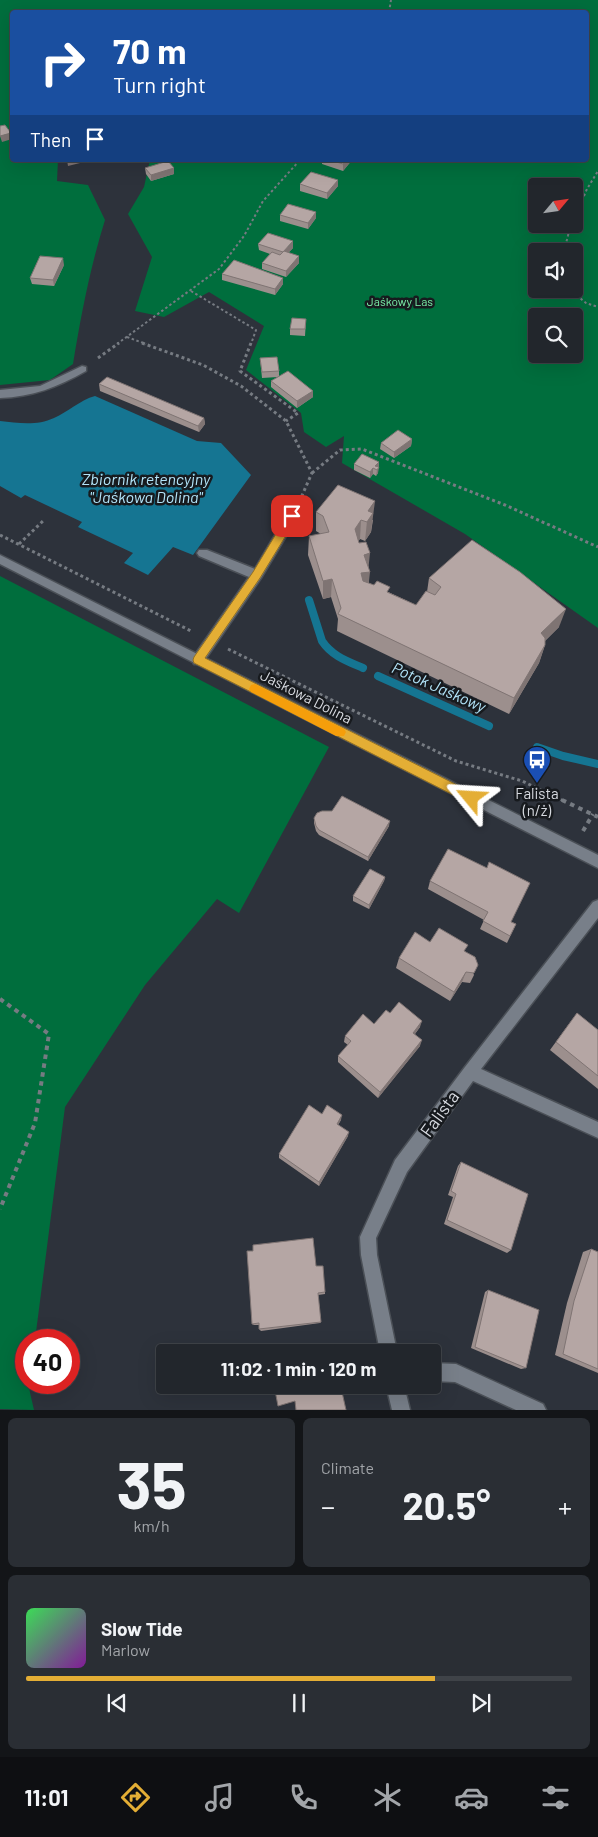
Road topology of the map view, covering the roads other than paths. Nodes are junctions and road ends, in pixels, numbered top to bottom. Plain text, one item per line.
1 (82, 369) road end
2 (0, 394) edge
3 (292, 516) road end
4 (203, 553) dead end
5 (0, 559) edge
6 (257, 575) junction
7 (198, 660) junction
8 (598, 862) edge
9 (598, 906) edge
10 (470, 1072) junction
11 (598, 1130) edge
12 (386, 1344) edge
13 (441, 1372) edge
14 (397, 1394) edge
15 (401, 1410) edge
16 (537, 1410) edge

1 - 2 street
3 - 6 street
4 - 6 street
5 - 7 street, Jaśkowa Dolina
6 - 7 street
7 - 8 street, Jaśkowa Dolina
9 - 10 street, Falista
10 - 11 street
10 - 12 street, Falista
13 - 16 street
14 - 15 street

